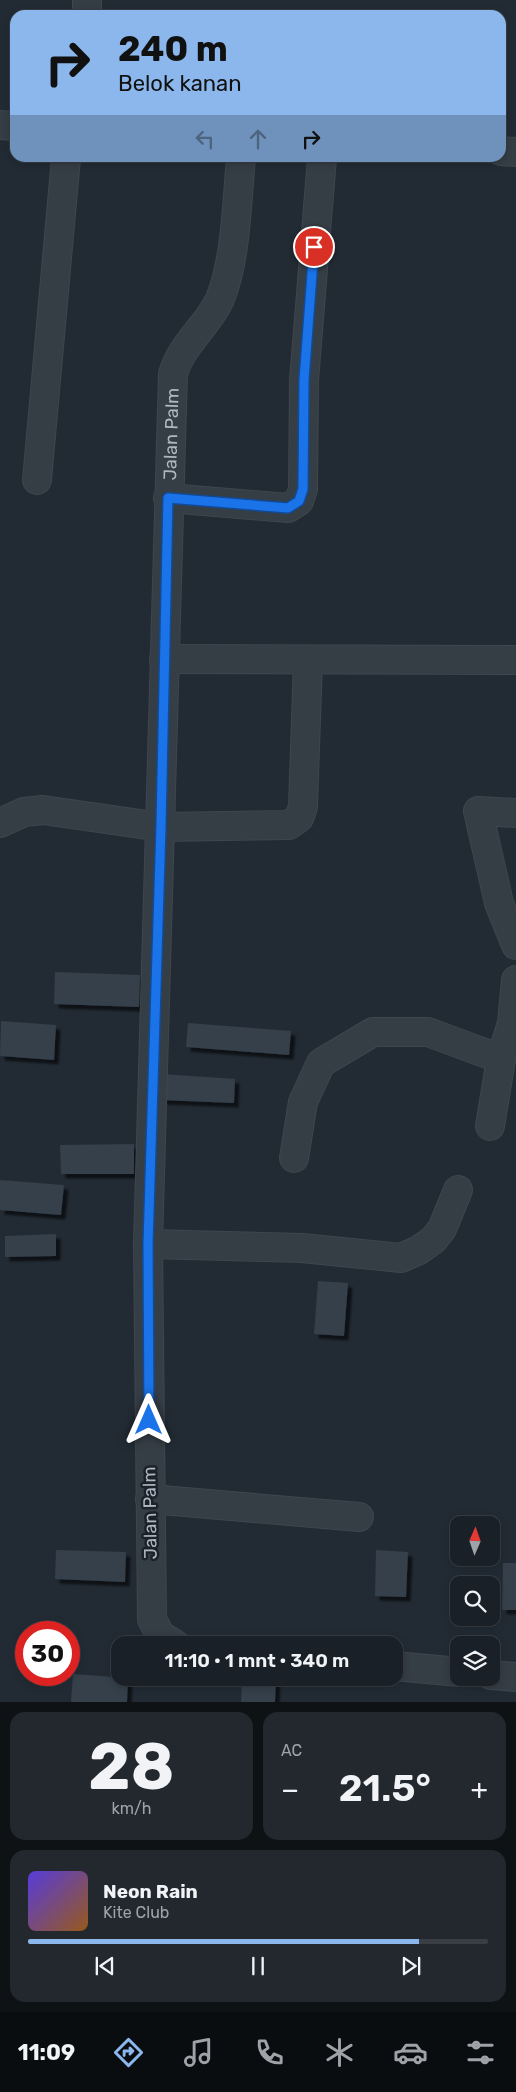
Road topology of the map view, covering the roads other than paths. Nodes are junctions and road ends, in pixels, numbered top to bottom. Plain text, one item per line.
1 (66, 162) edge
2 (241, 162) edge
3 (322, 162) edge
4 (37, 480) dead end
5 (168, 498) junction
6 (164, 659) junction
7 (308, 660) junction
8 (516, 660) edge
9 (516, 813) edge
10 (0, 823) edge
11 (161, 826) junction
12 (515, 939) edge
13 (516, 980) edge
14 (501, 1059) junction
15 (490, 1126) dead end
16 (294, 1158) dead end
17 (458, 1190) dead end
18 (148, 1244) junction
19 (150, 1499) junction
20 (359, 1517) dead end
21 (162, 1636) edge
22 (403, 1667) edge
23 (450, 1671) edge
24 (500, 1676) edge
25 (516, 1677) edge

1 - 4 street
2 - 5 street, Jalan Palm
3 - 5 street
5 - 6 street, Jalan Palm
6 - 7 street
6 - 11 street, Jalan Palm
7 - 8 street
7 - 11 street
9 - 12 street
10 - 11 street
11 - 18 street, Jalan Palm
13 - 14 street
14 - 15 street
14 - 16 street
17 - 18 street
18 - 19 street, Jalan Palm
19 - 20 street
19 - 21 street, Jalan Palm
22 - 23 street
24 - 25 street

